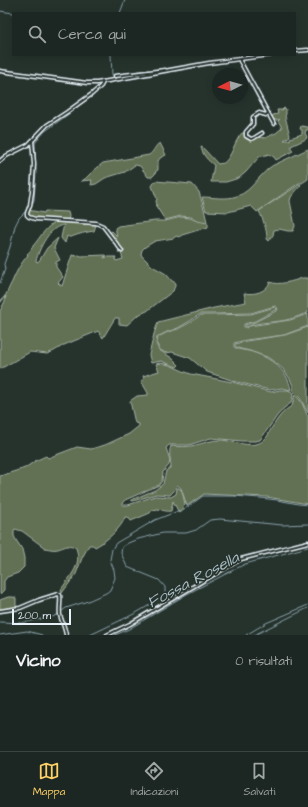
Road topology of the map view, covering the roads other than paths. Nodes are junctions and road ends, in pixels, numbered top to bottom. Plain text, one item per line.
1 (308, 50) edge
2 (296, 52) edge
3 (265, 56) edge
4 (240, 60) junction
5 (178, 69) junction
6 (0, 71) edge
7 (115, 76) dead end
8 (103, 82) junction
9 (267, 112) junction
10 (274, 124) dead end
11 (262, 133) dead end
12 (32, 142) junction
13 (0, 161) edge
14 (122, 251) dead end
15 (308, 542) edge
16 (0, 611) edge
17 (66, 635) edge
18 (107, 635) edge

1 - 2 street
3 - 4 street
4 - 5 street
4 - 9 street
5 - 7 street
5 - 8 street
6 - 8 street
8 - 12 street
9 - 10 street
9 - 11 street
12 - 13 street
12 - 14 street
15 - 18 street
16 - 17 street

